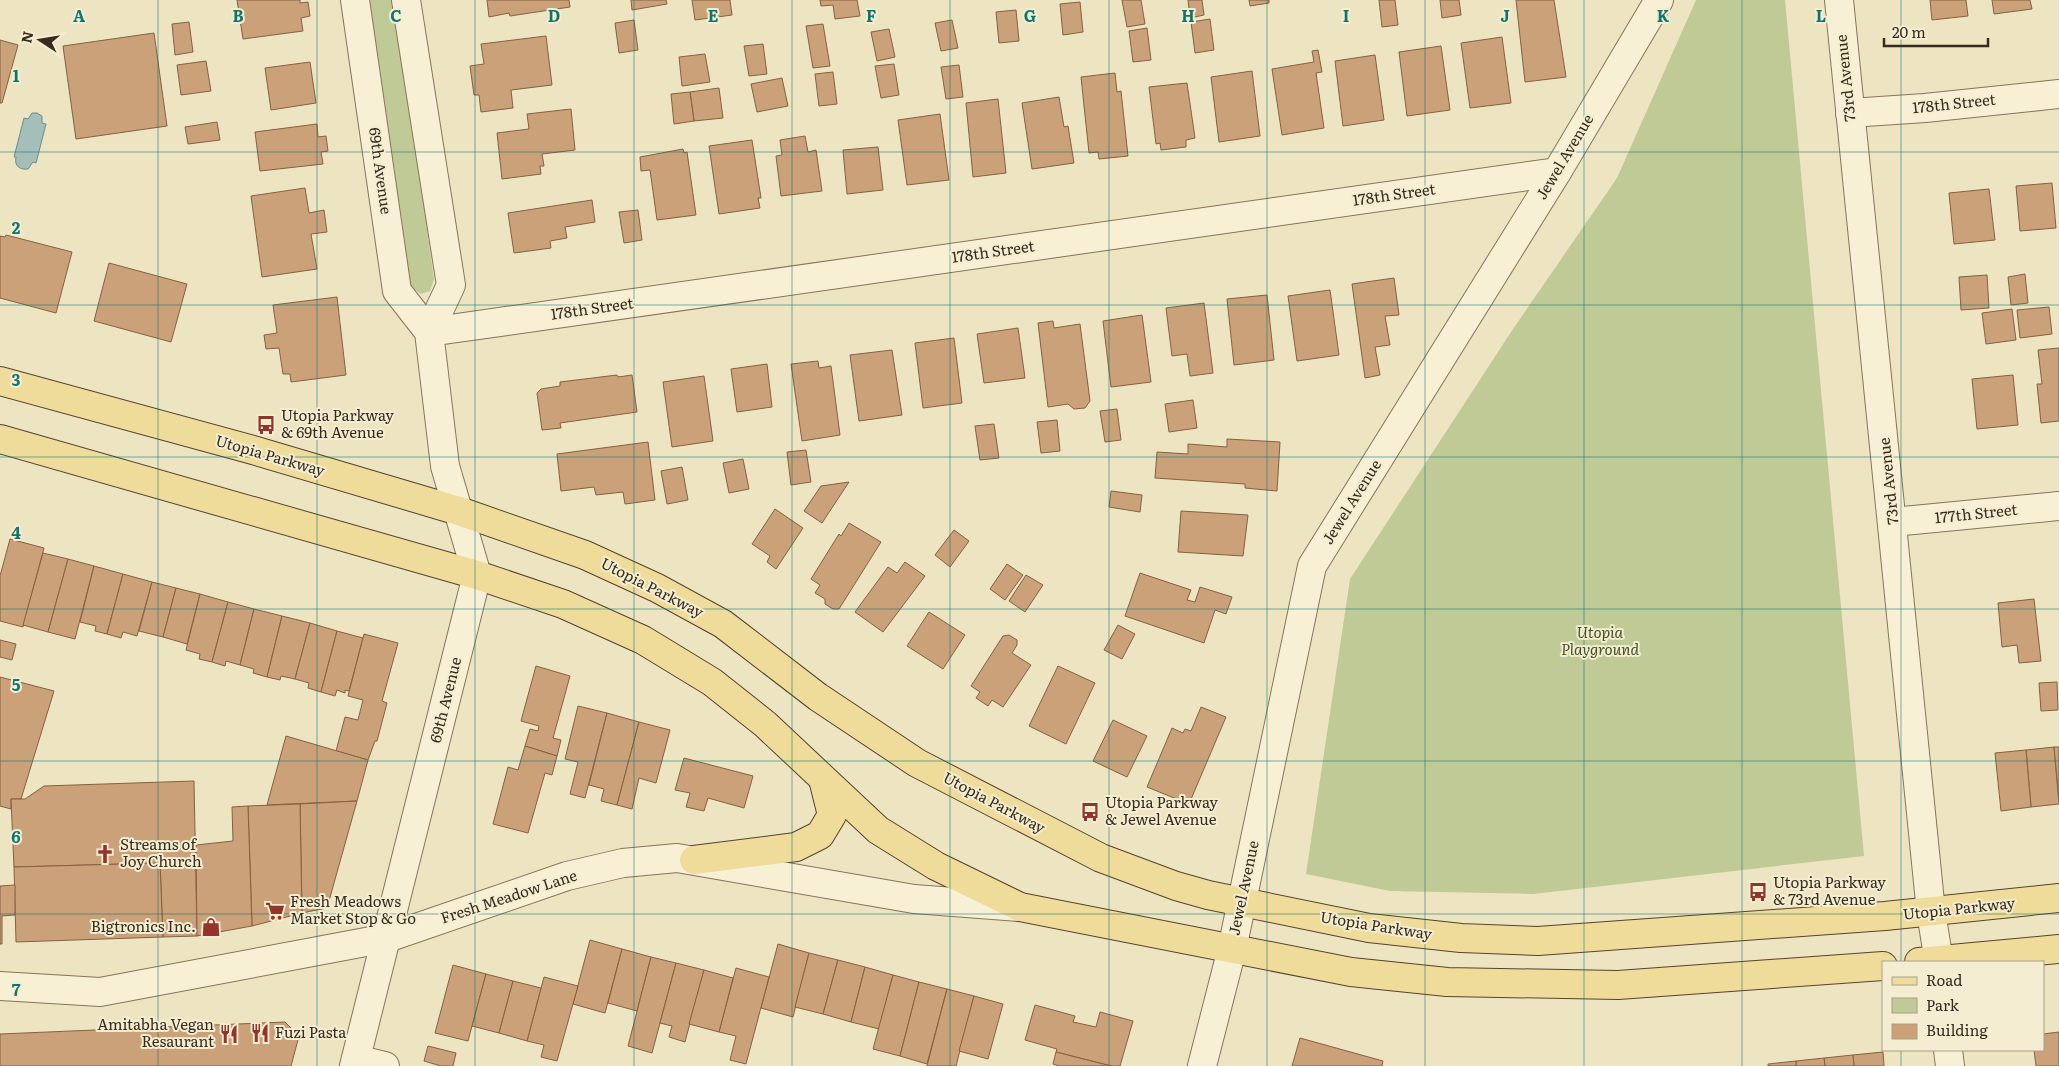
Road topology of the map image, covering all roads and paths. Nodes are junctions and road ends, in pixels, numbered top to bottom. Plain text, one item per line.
1 (355, 0) edge
2 (406, 0) edge
3 (1659, 0) edge
4 (1839, 0) edge
5 (2059, 94) edge
6 (1850, 113) junction
7 (1557, 172) junction
8 (429, 332) junction
9 (1, 383) edge
10 (0, 439) edge
11 (2059, 506) edge
12 (459, 511) junction
13 (1893, 522) junction
14 (478, 575) junction
15 (823, 778) junction
16 (694, 860) junction
17 (2059, 898) edge
18 (1241, 900) junction
19 (1020, 907) junction
20 (1932, 912) junction
21 (387, 938) junction
22 (1232, 948) junction
23 (2059, 949) edge
24 (1932, 961) edge
25 (1942, 961) edge
26 (1882, 966) edge
27 (0, 986) edge
28 (1948, 1051) edge
29 (355, 1062) edge
30 (385, 1066) edge
31 (1202, 1066) edge
32 (1950, 1066) edge

1 - 8 street, 69th Avenue
2 - 8 street
3 - 7 street, Jewel Avenue
4 - 6 street, 73rd Avenue
5 - 6 street, 178th Street
6 - 13 street, 73rd Avenue
7 - 8 street, 178th Street
7 - 18 street, Jewel Avenue
8 - 12 street
9 - 12 main road, Utopia Parkway
10 - 14 main road
11 - 13 street, 177th Street
12 - 14 street
12 - 18 main road, Utopia Parkway
13 - 20 street, 73rd Avenue
14 - 15 main road
14 - 21 street, 69th Avenue
15 - 16 main road
15 - 19 main road
16 - 19 street, Fresh Meadow Lane
16 - 21 street, Fresh Meadow Lane
17 - 20 main road, Utopia Parkway
18 - 20 main road, Utopia Parkway
18 - 22 street, Jewel Avenue
19 - 22 main road
20 - 24 street, 73rd Avenue
21 - 27 street, Fresh Meadow Lane
21 - 29 street, 69th Avenue
22 - 26 main road
22 - 31 street, Jewel Avenue
23 - 25 main road
28 - 32 street
29 - 30 street

